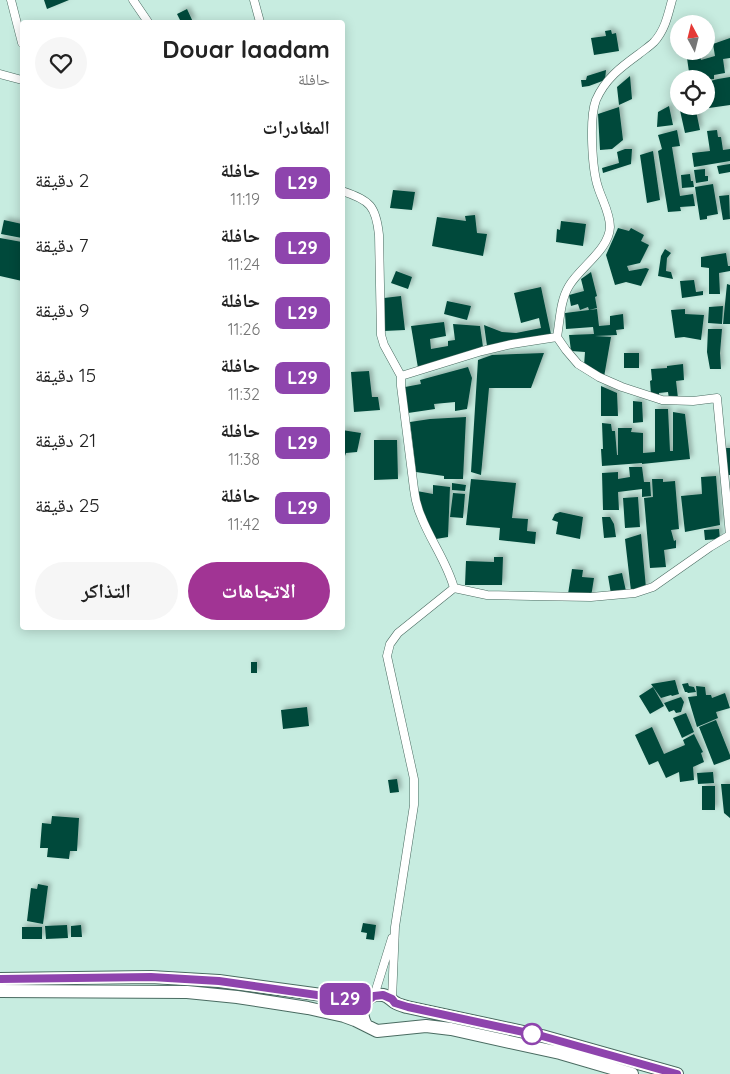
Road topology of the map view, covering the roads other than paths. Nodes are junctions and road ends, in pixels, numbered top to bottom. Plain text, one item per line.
1 (11, 0) edge
2 (133, 0) edge
3 (254, 0) edge
4 (672, 0) edge
5 (147, 20) edge
6 (259, 20) edge
7 (20, 35) edge
8 (0, 74) edge
9 (20, 79) edge
10 (345, 192) edge
11 (557, 337) junction
12 (401, 376) junction
13 (730, 535) edge
14 (454, 588) junction
15 (395, 927) junction
16 (0, 979) edge
17 (0, 991) edge
18 (370, 999) junction
19 (393, 1001) junction
20 (366, 1025) junction
21 (388, 1029) junction
22 (632, 1074) edge
23 (677, 1074) edge

1 - 7 street
2 - 5 street
3 - 6 street
4 - 11 street
8 - 9 street
10 - 12 street
11 - 12 street
11 - 13 street
12 - 14 street
13 - 14 street
14 - 15 street
15 - 18 street
15 - 19 street
16 - 18 highway
17 - 20 highway
18 - 19 highway
18 - 20 highway
19 - 21 highway
19 - 23 highway
20 - 21 highway
21 - 22 highway

